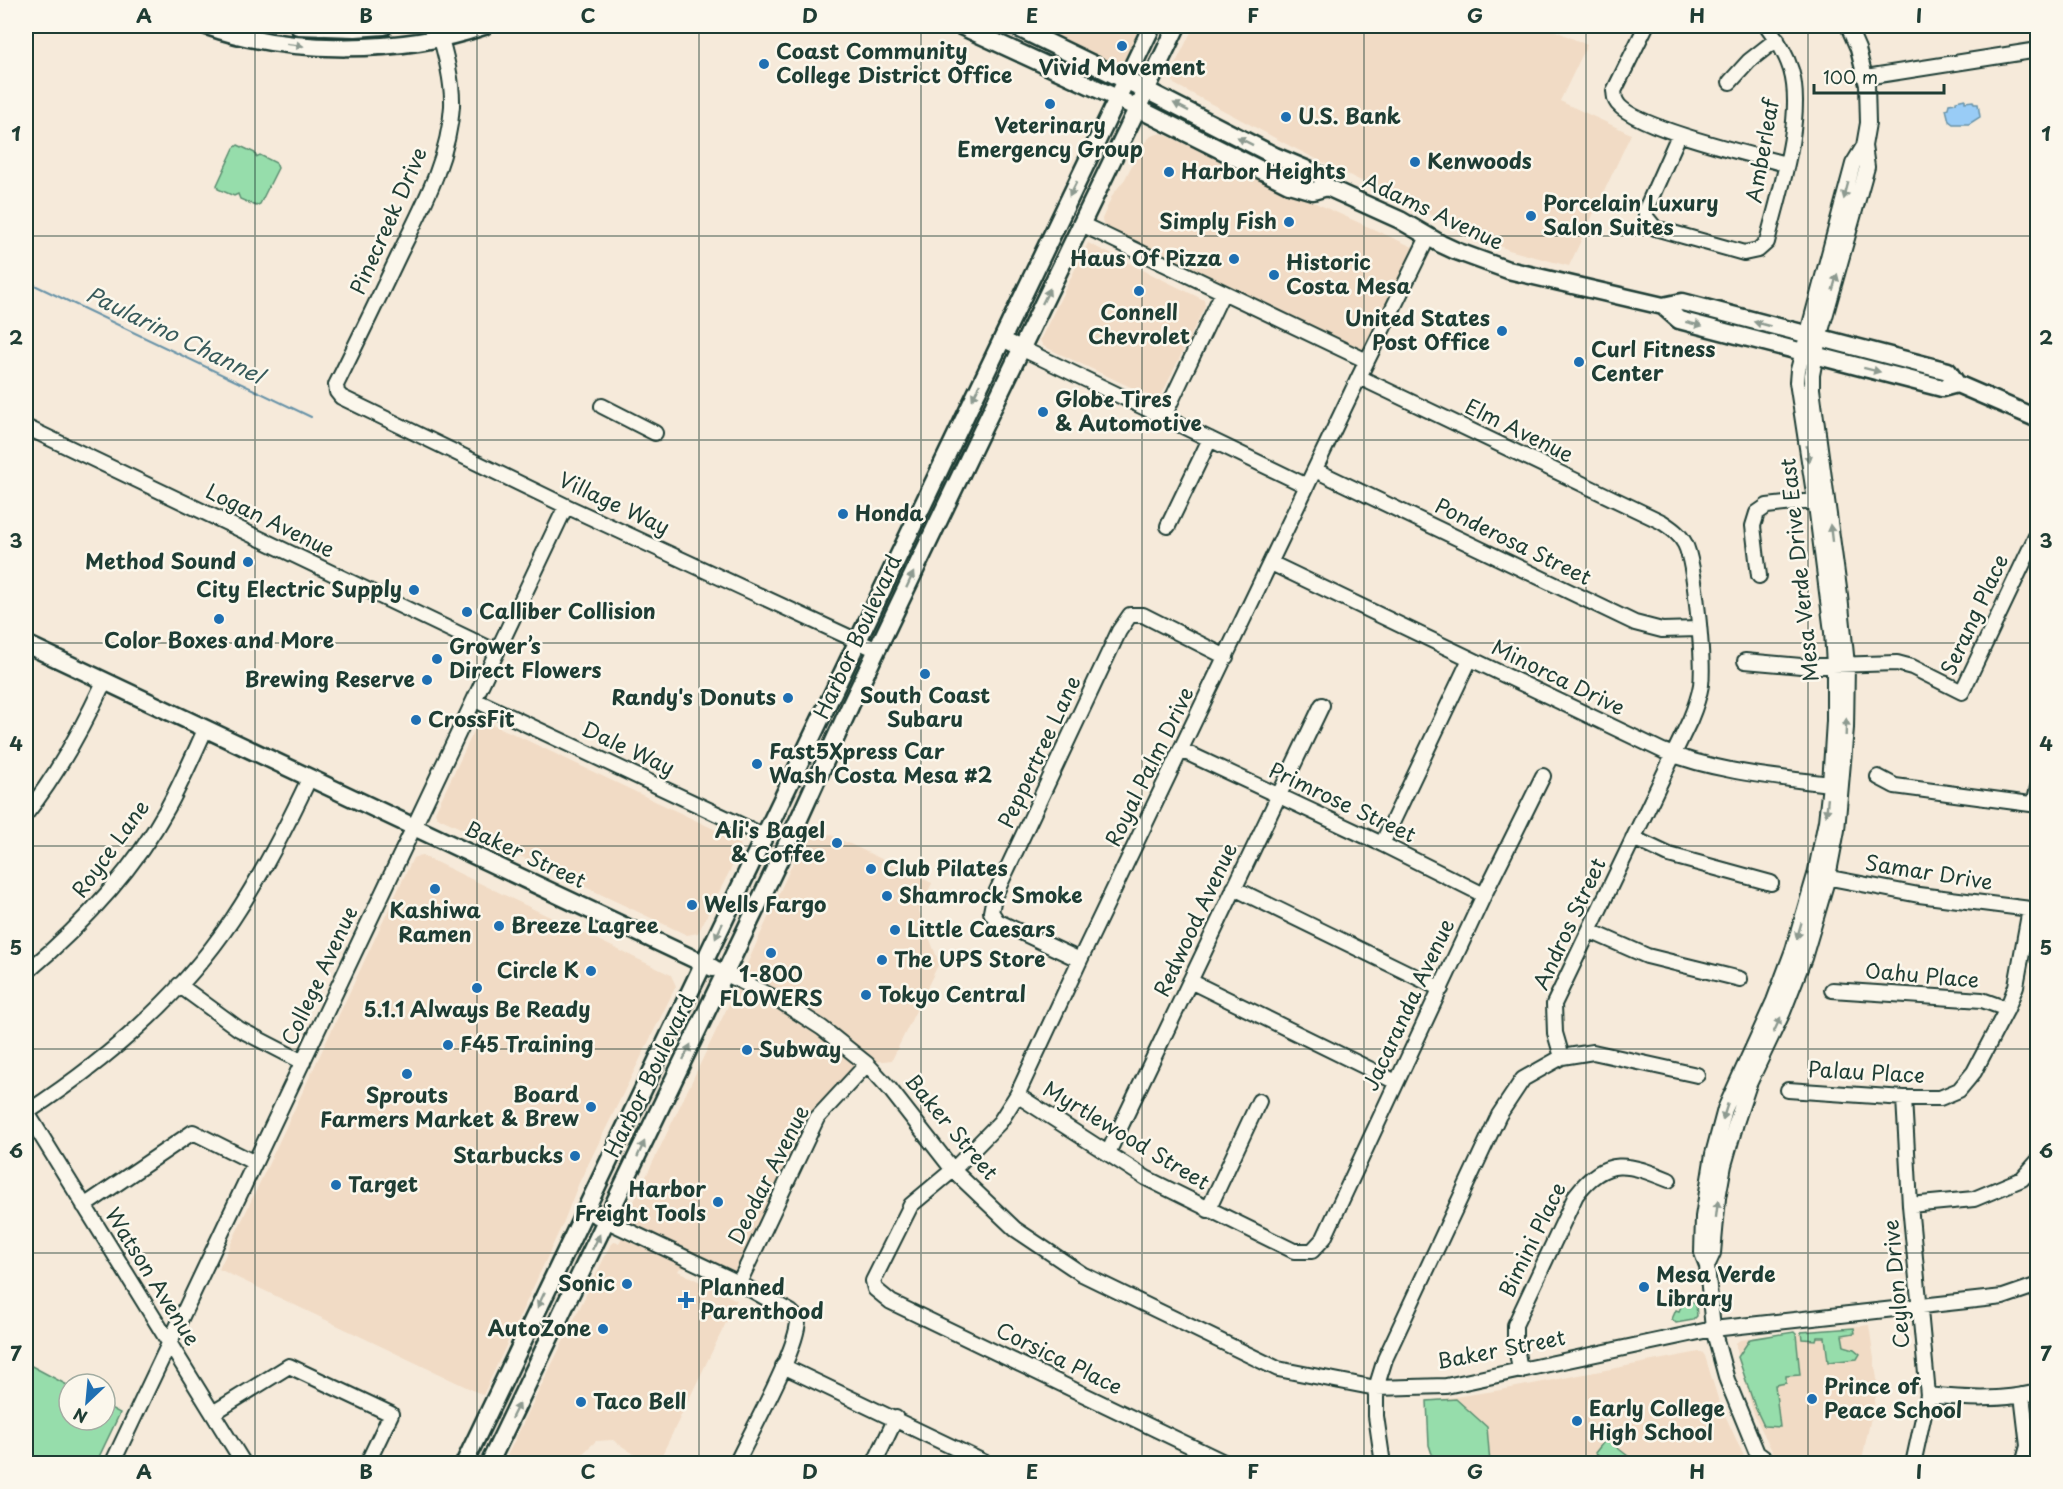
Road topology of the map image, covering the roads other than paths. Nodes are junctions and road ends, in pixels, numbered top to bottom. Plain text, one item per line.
1 (207, 26) edge
2 (298, 26) edge
3 (384, 26) edge
4 (484, 26) edge
5 (961, 26) edge
6 (980, 26) edge
7 (1014, 26) edge
8 (1152, 26) edge
9 (1177, 26) edge
10 (1646, 26) edge
11 (1767, 26) edge
12 (1848, 26) edge
13 (439, 31) edge
14 (1777, 39) junction
15 (2037, 50) edge
16 (2037, 58) edge
17 (1126, 80) junction
18 (1867, 81) junction
19 (1730, 82) dead end
20 (1146, 90) junction
21 (1117, 98) junction
22 (1137, 109) junction
23 (1679, 135) junction
24 (1786, 164) junction
25 (1327, 187) junction
26 (1082, 224) junction
27 (1428, 237) junction
28 (1223, 292) junction
29 (1002, 339) junction
30 (1810, 345) junction
31 (1021, 349) junction
32 (1367, 361) junction
33 (1359, 377) junction
34 (337, 392) joint
35 (602, 406) dead end
36 (1164, 416) junction
37 (2037, 419) edge
38 (26, 427) edge
39 (655, 433) dead end
40 (1210, 439) junction
41 (1315, 470) junction
42 (1307, 486) junction
43 (1821, 500) junction
44 (566, 506) junction
45 (1662, 522) joint
46 (1168, 526) dead end
47 (2037, 532) edge
48 (1271, 562) junction
49 (1759, 576) dead end
50 (1698, 629) junction
51 (857, 640) junction
52 (26, 644) edge
53 (877, 650) junction
54 (497, 652) junction
55 (1226, 657) junction
56 (1470, 659) junction
57 (1745, 661) dead end
58 (1840, 665) junction
59 (104, 682) junction
60 (475, 700) junction
61 (1322, 705) dead end
62 (205, 730) junction
63 (1181, 750) junction
64 (1673, 755) junction
65 (1543, 776) dead end
66 (1878, 777) dead end
67 (309, 779) junction
68 (1836, 785) junction
69 (2037, 788) edge
70 (1277, 796) junction
71 (2036, 805) edge
72 (26, 814) edge
73 (412, 827) junction
74 (764, 836) junction
75 (1633, 838) junction
76 (1382, 844) junction
77 (1822, 876) junction
78 (1771, 883) dead end
79 (1234, 888) junction
80 (1484, 896) junction
81 (2034, 910) edge
82 (1590, 931) junction
83 (1080, 960) junction
84 (703, 963) junction
85 (26, 973) edge
86 (724, 974) junction
87 (1740, 980) dead end
88 (1190, 981) junction
89 (179, 985) junction
90 (1441, 989) junction
91 (1832, 990) dead end
92 (2007, 1009) junction
93 (1562, 1056) junction
94 (303, 1062) junction
95 (867, 1064) junction
96 (1697, 1075) dead end
97 (1396, 1082) junction
98 (1788, 1090) dead end
99 (1017, 1095) junction
100 (1904, 1098) junction
101 (1259, 1101) dead end
102 (26, 1112) edge
103 (1108, 1153) junction
104 (2037, 1161) edge
105 (254, 1162) junction
106 (952, 1170) junction
107 (1669, 1180) dead end
108 (1910, 1205) junction
109 (84, 1206) junction
110 (584, 1210) junction
111 (1208, 1210) junction
112 (606, 1221) junction
113 (1312, 1251) joint
114 (739, 1283) junction
115 (2037, 1285) edge
116 (875, 1289) joint
117 (1921, 1307) junction
118 (1713, 1329) junction
119 (169, 1342) junction
120 (783, 1365) junction
121 (1520, 1371) junction
122 (1376, 1388) junction
123 (2037, 1392) edge
124 (1928, 1395) junction
125 (2022, 1395) junction
126 (213, 1413) junction
127 (896, 1418) junction
128 (1757, 1458) edge
129 (112, 1464) edge
130 (244, 1464) edge
131 (368, 1464) edge
132 (464, 1464) edge
133 (489, 1464) edge
134 (736, 1464) edge
135 (874, 1464) edge
136 (988, 1464) edge
137 (1228, 1464) edge
138 (1383, 1464) edge
139 (1772, 1464) edge
140 (1913, 1464) edge
141 (2023, 1464) edge

1 -> 13 main road
2 - 3 main road
4 - 13 main road
5 - 21 main road, Adams Avenue
6 - 7 main road
7 - 17 main road, Adams Avenue
8 - 17 main road, Harbor Boulevard
9 - 20 main road, Harbor Boulevard
10 - 23 street
11 - 14 street, Amberleaf
12 - 18 street, Mesa Verde Drive East
13 - 34 street, Pinecreek Drive
14 - 19 street
14 - 24 street, Amberleaf
15 - 18 street
16 - 18 street
17 - 20 main road, Adams Avenue
17 - 21 main road, Harbor Boulevard
18 - 30 street, Mesa Verde Drive East
20 - 22 main road, Harbor Boulevard
25 -> 20 main road, Adams Avenue
21 - 22 main road, Adams Avenue
21 -> 29 main road, Harbor Boulevard
22 - 25 main road, Adams Avenue
22 - 26 main road, Harbor Boulevard
23 - 24 street
23 - 24 street, Amberleaf
25 - 27 main road, Adams Avenue
26 - 28 street
31 -> 26 main road, Harbor Boulevard
27 - 30 main road, Adams Avenue
27 - 32 street, Royal Palm Drive
28 - 32 street
28 - 36 street
29 - 31 street
29 -> 51 main road, Harbor Boulevard
30 - 37 main road, Adams Avenue
30 - 43 street, Mesa Verde Drive East
31 - 36 street
53 -> 31 main road, Harbor Boulevard
32 - 33 street, Royal Palm Drive
33 - 41 street, Royal Palm Drive
33 - 45 street, Elm Avenue
34 - 44 street, Village Way
35 - 39 street
36 - 40 street
38 - 54 street, Logan Avenue
40 - 42 street
40 - 46 street
41 - 42 street, Royal Palm Drive
41 - 50 street, Ponderosa Street
42 - 48 street, Royal Palm Drive
43 - 49 street
43 - 58 street, Mesa Verde Drive East
44 - 51 street, Village Way
44 - 54 street, College Avenue
45 - 50 street, Andros Street
47 - 58 street, Serang Place
48 - 55 street, Royal Palm Drive
48 - 56 street, Minorca Drive
50 - 64 street, Andros Street
51 - 53 street, Village Way
51 - 74 main road, Harbor Boulevard
52 - 59 main road, Baker Street
53 - 86 main road, Harbor Boulevard
54 - 60 street, College Avenue
55 - 63 street, Royal Palm Drive
55 - 83 street, Peppertree Lane
56 - 64 street, Minorca Drive
56 - 76 street
57 - 58 street
58 - 68 street, Mesa Verde Drive East
59 - 62 main road, Baker Street
59 - 72 street
60 - 73 street, College Avenue
60 - 74 street, Dale Way
61 - 70 street, Redwood Avenue
62 - 67 main road, Baker Street
62 - 85 street, Royce Lane
63 - 70 street, Primrose Street
63 - 83 street, Royal Palm Drive
64 - 68 street, Minorca Drive
64 - 75 street, Andros Street
65 - 80 street, Jacaranda Avenue
66 - 71 street
67 - 73 main road, Baker Street
67 - 89 street
68 - 77 street, Mesa Verde Drive East
69 - 71 street
70 - 76 street, Primrose Street
70 - 79 street, Redwood Avenue
73 - 84 main road, Baker Street
73 - 94 street, College Avenue
74 -> 84 main road, Harbor Boulevard
75 - 78 street
75 - 82 street, Andros Street
76 - 80 street, Primrose Street
77 - 81 street, Samar Drive
77 - 118 street, Mesa Verde Drive East
79 - 88 street, Redwood Avenue
79 - 90 street
80 - 90 street, Jacaranda Avenue
81 - 92 street, Palau Place
82 - 87 street
82 - 93 street, Andros Street
83 - 99 street, Royal Palm Drive
84 - 86 main road, Baker Street
84 - 110 main road, Harbor Boulevard
86 - 95 street, Baker Street
112 -> 86 main road, Harbor Boulevard
88 - 97 street
88 - 103 street, Redwood Avenue
89 - 94 street
89 - 102 street
90 - 97 street, Jacaranda Avenue
91 - 92 street, Oahu Place
92 - 100 street, Palau Place
93 - 96 street
93 - 122 street
94 - 105 street, College Avenue
95 - 106 street, Baker Street
95 - 114 street, Deodar Avenue
97 - 113 street, Jacaranda Avenue
98 - 100 street, Palau Place
99 - 103 street, Myrtlewood Street
99 - 106 street, Royal Palm Drive
100 - 108 street, Ceylon Drive
101 - 111 street
102 - 109 street, Watson Avenue
103 - 111 street, Myrtlewood Street
104 - 108 street
105 - 109 street
105 - 119 street, College Avenue
106 - 116 street, Royal Palm Drive
106 - 122 street, Baker Street
107 - 121 street, Bimini Place
108 - 117 street, Ceylon Drive
109 - 119 street, Watson Avenue
110 - 112 street
110 -> 132 main road, Harbor Boulevard
111 - 113 street, Myrtlewood Street
112 - 114 street
133 -> 112 main road, Harbor Boulevard
114 - 120 street
115 - 117 street, Baker Street
116 - 137 street, Corsica Place
117 - 118 street, Baker Street
117 - 124 street, Ceylon Drive
118 - 121 street, Baker Street
118 - 128 street, Mesa Verde Drive East
119 - 126 street, Watson Avenue
119 - 129 street, College Avenue
120 - 127 street
120 - 134 street
121 - 122 street, Baker Street
122 - 138 street
123 - 125 street
124 - 125 street
124 - 140 street, Ceylon Drive
125 - 141 street
126 - 130 street, Watson Avenue
126 - 131 street
127 - 135 street
127 - 136 street
128 - 139 street, Mesa Verde Drive East

